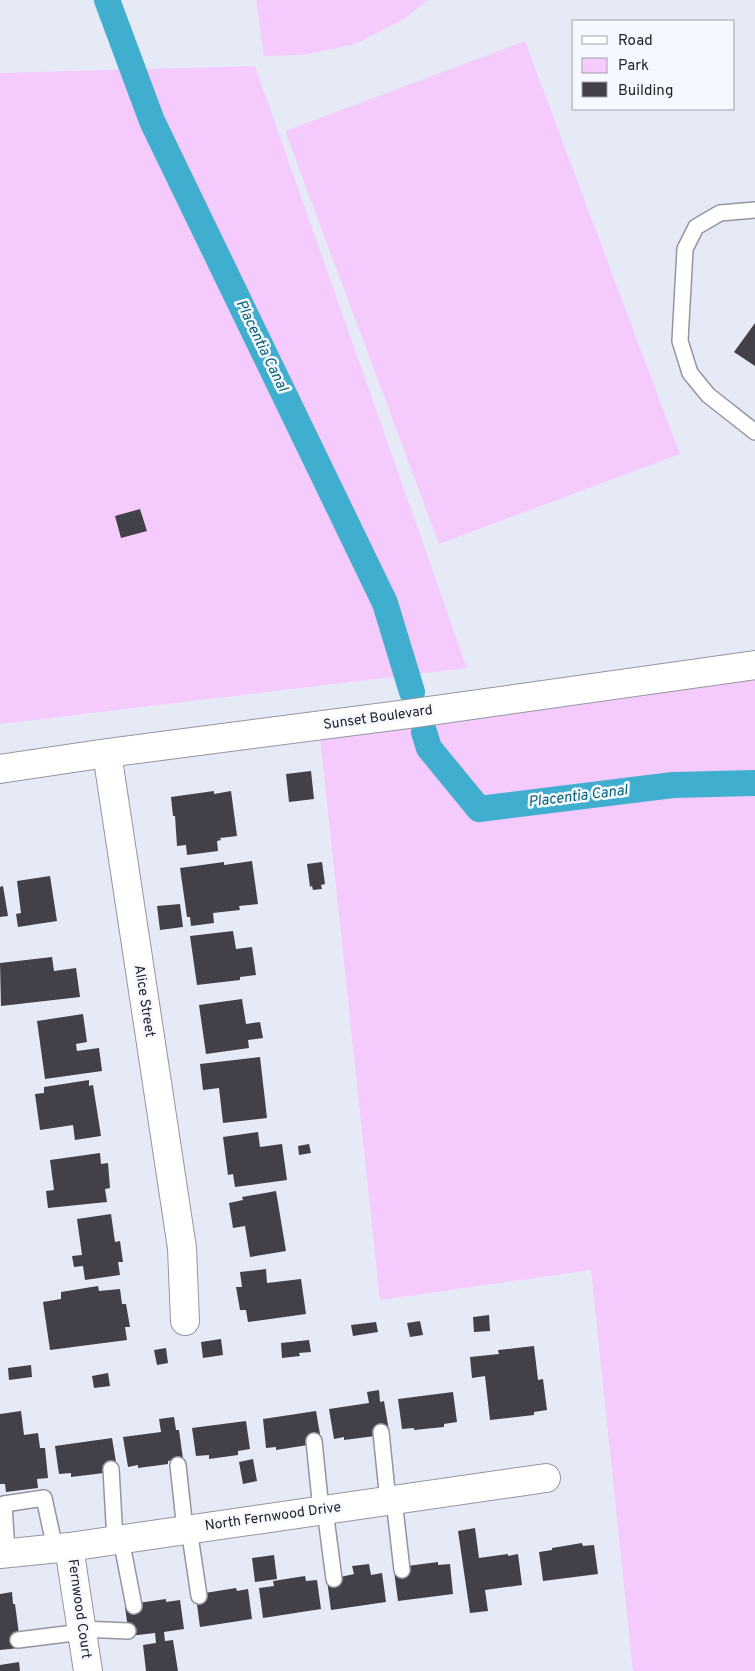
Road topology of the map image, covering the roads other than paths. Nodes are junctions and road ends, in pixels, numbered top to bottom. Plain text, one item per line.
1 (755, 210) edge
2 (755, 432) edge
3 (755, 665) edge
4 (107, 753) junction
5 (0, 769) edge
6 (185, 1320) dead end
7 (381, 1432) dead end
8 (314, 1441) dead end
9 (178, 1465) dead end
10 (111, 1469) dead end
11 (546, 1478) dead end
12 (391, 1500) junction
13 (323, 1510) junction
14 (187, 1530) junction
15 (118, 1540) junction
16 (62, 1547) junction
17 (3, 1554) edge
18 (402, 1570) dead end
19 (334, 1579) dead end
20 (199, 1596) dead end
21 (134, 1606) dead end
22 (82, 1631) junction
23 (128, 1631) dead end
24 (18, 1640) dead end
25 (88, 1671) edge

1 - 2 lane
3 - 4 street, Sunset Boulevard
4 - 5 street, Sunset Boulevard
4 - 6 street, Alice Street
7 - 12 lane
8 - 13 lane
9 - 14 lane
10 - 15 lane
11 - 12 street, North Fernwood Drive
12 - 13 street, North Fernwood Drive
12 - 18 lane
13 - 14 street, North Fernwood Drive
13 - 19 lane
14 - 15 street, North Fernwood Drive
14 - 20 lane
15 - 16 street, North Fernwood Drive
15 - 21 lane
16 - 17 street, North Fernwood Drive
16 - 17 lane
16 - 22 street, Fernwood Court
22 - 23 lane
22 - 24 lane
22 - 25 street, Fernwood Court

